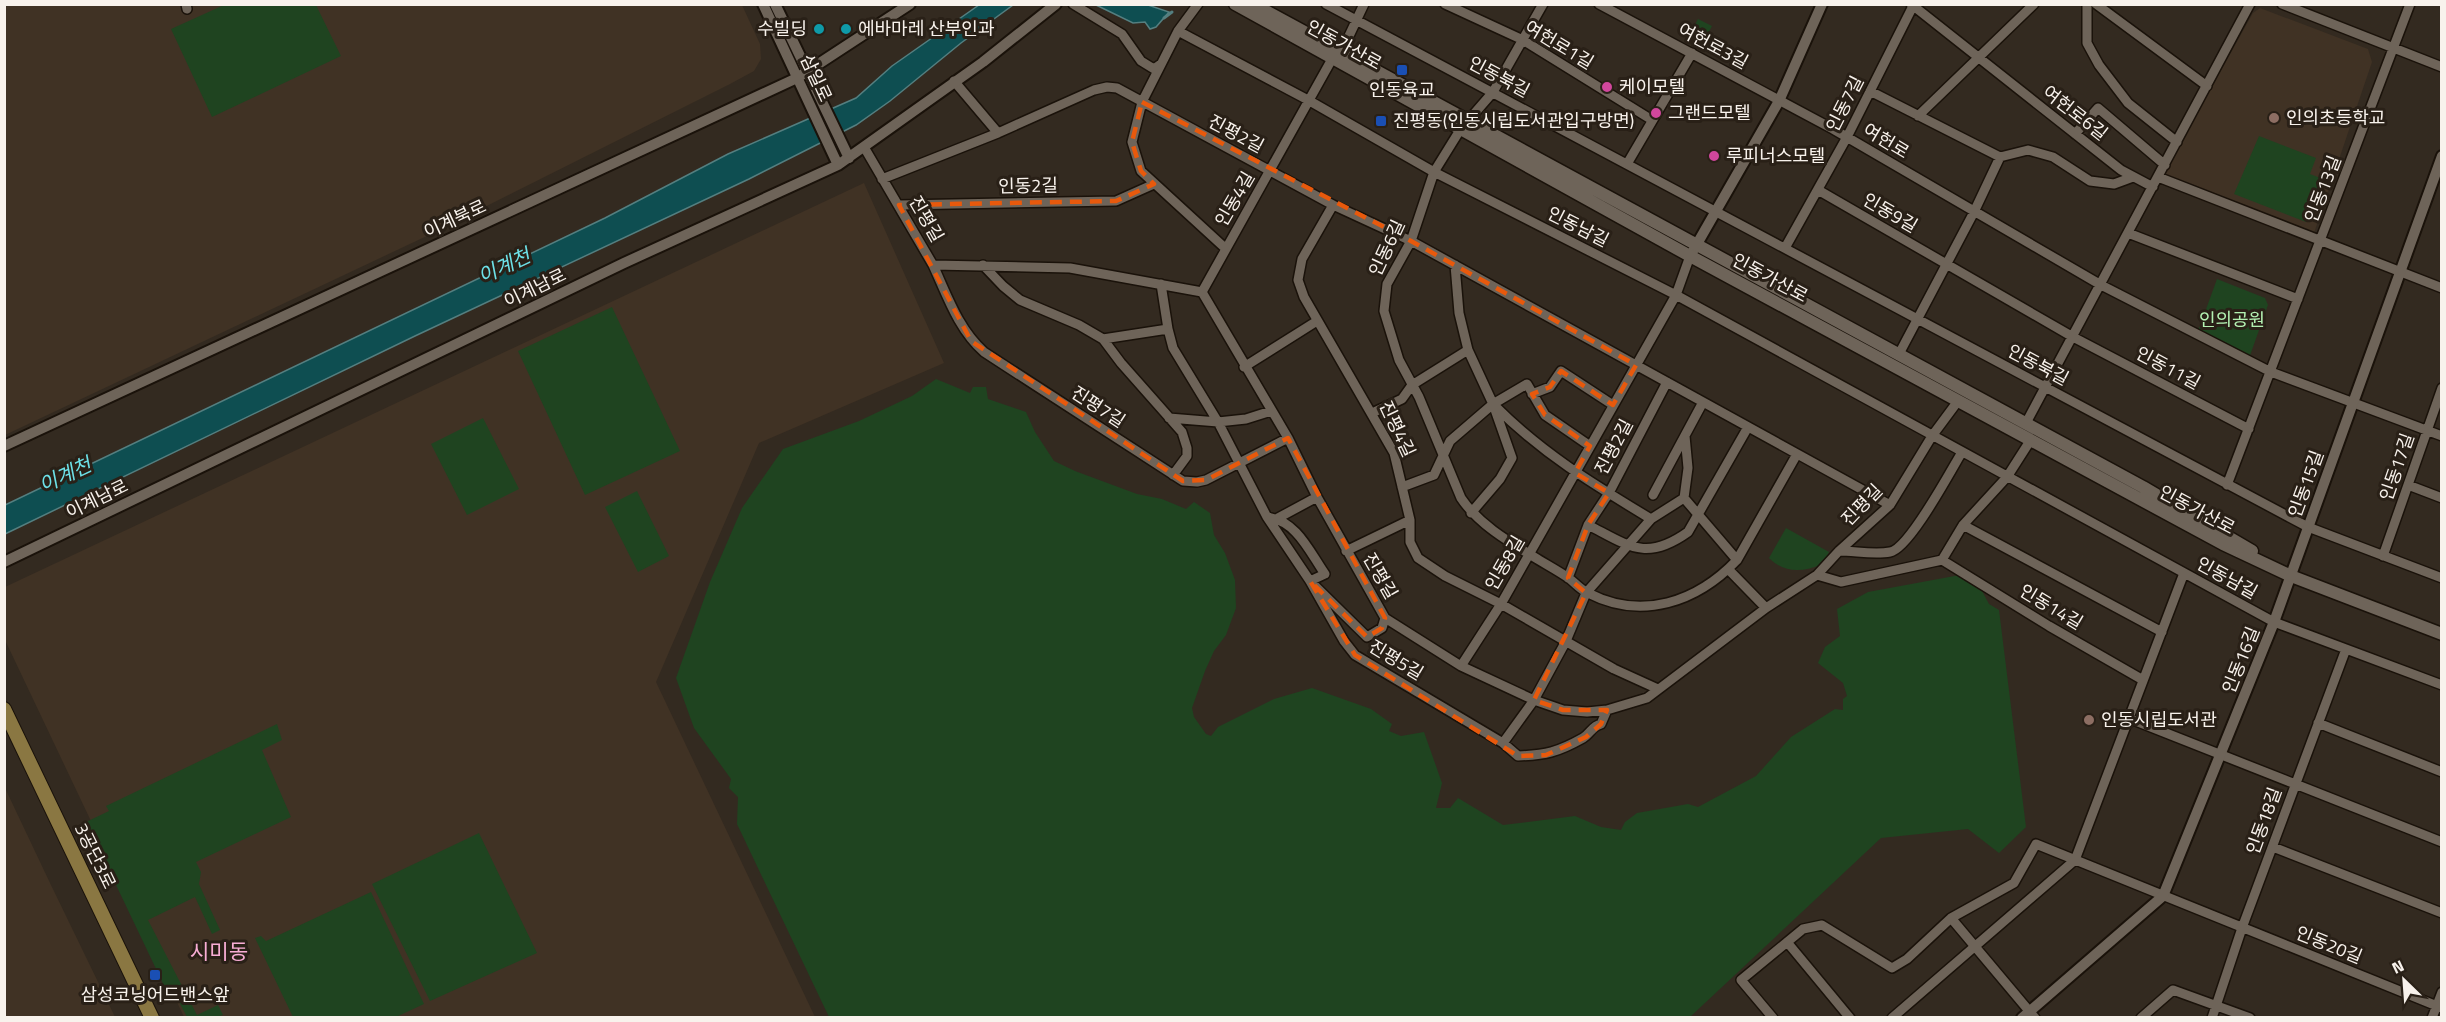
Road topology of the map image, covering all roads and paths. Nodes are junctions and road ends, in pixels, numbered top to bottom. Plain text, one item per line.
1 (763, 4) edge
2 (776, 4) edge
3 (910, 4) edge
4 (1056, 4) edge
5 (1073, 4) edge
6 (1198, 4) edge
7 (1235, 4) edge
8 (1253, 4) edge
9 (1326, 4) edge
10 (1364, 4) edge
11 (1445, 4) edge
12 (1543, 4) edge
13 (1599, 4) edge
14 (1822, 4) edge
15 (2034, 4) edge
16 (2087, 4) edge
17 (2096, 4) edge
18 (2250, 4) edge
19 (2282, 4) edge
20 (2410, 4) edge
21 (1913, 5) edge
22 (1356, 21) junction
23 (1178, 31) junction
24 (1522, 40) junction
25 (2394, 48) junction
26 (1692, 53) junction
27 (1336, 56) junction
28 (1980, 59) junction
29 (1161, 64) junction
30 (2442, 67) edge
31 (807, 71) junction
32 (797, 78) junction
33 (954, 81) junction
34 (2207, 86) junction
35 (1870, 91) junction
36 (1493, 92) junction
37 (1308, 100) junction
38 (1779, 101) junction
39 (1142, 102) junction
40 (1918, 116) junction
41 (1652, 120) junction
42 (1463, 126) junction
43 (998, 133) junction
44 (2075, 134) junction
45 (1847, 137) junction
46 (2177, 142) junction
47 (864, 147) junction
48 (2442, 156) edge
49 (2000, 157) junction
50 (849, 158) junction
51 (1627, 164) junction
52 (838, 165) junction
53 (2165, 165) junction
54 (1270, 171) junction
55 (1434, 172) junction
56 (2133, 177) junction
57 (2158, 177) junction
58 (882, 179) junction
59 (1154, 184) junction
60 (2153, 187) junction
61 (1818, 190) junction
62 (899, 205) junction
63 (1333, 205) junction
64 (1715, 211) junction
65 (1974, 212) junction
66 (2128, 233) junction
67 (2321, 240) junction
68 (1411, 241) junction
69 (1225, 248) junction
70 (1785, 248) junction
71 (1693, 250) junction
72 (1946, 264) junction
73 (933, 265) junction
74 (984, 265) junction
75 (1455, 265) junction
76 (2400, 271) junction
77 (1161, 284) junction
78 (2101, 285) junction
79 (2442, 288) edge
80 (1202, 292) junction
81 (1676, 295) junction
82 (2298, 299) junction
83 (1917, 319) junction
84 (1317, 321) junction
85 (1168, 329) junction
86 (2073, 337) junction
87 (1103, 339) junction
88 (1468, 350) junction
89 (1899, 354) junction
90 (1636, 365) junction
91 (1245, 367) junction
92 (2271, 372) junction
93 (1667, 382) junction
94 (1412, 385) junction
95 (2046, 388) junction
96 (2442, 388) edge
97 (1532, 394) junction
98 (1958, 401) junction
99 (1703, 402) junction
100 (1493, 404) junction
101 (2353, 404) junction
102 (1613, 405) junction
103 (1271, 411) junction
104 (1372, 413) junction
105 (1169, 418) junction
106 (1218, 422) junction
107 (2026, 423) junction
108 (1748, 427) junction
109 (2249, 429) junction
110 (2427, 431) junction
111 (1685, 436) junction
112 (1932, 436) junction
113 (2442, 436) edge
114 (1288, 438) junction
115 (2030, 441) junction
116 (4, 446) edge
117 (1590, 446) junction
118 (1962, 452) junction
119 (1797, 454) junction
120 (1443, 458) junction
121 (1237, 463) junction
122 (1575, 473) junction
123 (1173, 475) junction
124 (2007, 477) junction
125 (2227, 485) junction
126 (2408, 485) junction
127 (1402, 487) junction
128 (1608, 493) junction
129 (1653, 495) dead end
130 (1317, 497) junction
131 (1684, 498) junction
132 (2442, 498) edge
133 (1890, 505) junction
134 (1471, 513) junction
135 (1698, 515) junction
136 (1267, 517) junction
137 (1278, 518) junction
138 (1651, 519) junction
139 (1410, 520) junction
140 (1588, 525) junction
141 (1963, 525) junction
142 (2308, 527) junction
143 (1629, 546) junction
144 (1346, 551) junction
145 (1839, 551) junction
146 (1529, 554) junction
147 (2383, 556) junction
148 (1737, 560) junction
149 (1942, 560) junction
150 (4, 562) edge
151 (1728, 569) junction
152 (2184, 573) junction
153 (1817, 575) junction
154 (2291, 576) junction
155 (1568, 578) junction
156 (2442, 578) edge
157 (1310, 581) junction
158 (1587, 593) junction
159 (1501, 604) junction
160 (1766, 608) junction
161 (1385, 618) junction
162 (2274, 622) junction
163 (2162, 632) junction
164 (2442, 634) edge
165 (1566, 641) junction
166 (2346, 649) junction
167 (1461, 666) junction
168 (2144, 680) junction
169 (2442, 685) edge
170 (1658, 689) junction
171 (1534, 700) junction
172 (4, 709) edge
173 (1606, 710) junction
174 (2127, 718) junction
175 (2318, 723) junction
176 (1503, 743) junction
177 (2221, 755) junction
178 (2442, 772) edge
179 (2295, 785) junction
180 (2442, 843) edge
181 (2272, 847) junction
182 (2075, 860) junction
183 (2163, 896) junction
184 (2442, 913) edge
185 (1951, 918) junction
186 (2242, 928) junction
187 (1788, 942) junction
188 (1974, 947) junction
189 (2442, 992) edge
190 (2215, 1004) junction
191 (2439, 1007) edge
192 (2029, 1015) edge
193 (152, 1017) edge
194 (1773, 1017) edge
195 (1850, 1017) edge
196 (1892, 1017) edge
197 (2141, 1017) edge
198 (2212, 1017) edge
199 (2250, 1017) edge
200 (2432, 1017) edge

1 - 32 street, 삼일로
2 - 31 street, 삼일로
3 - 31 street, 이계북로
4 - 33 street, 이계남로
5 - 29 street
6 - 23 street
7 - 27 main road, 인동가산로
8 - 27 main road, 인동가산로
9 - 22 street, 인동북길
10 - 22 street
11 - 24 street, 여헌로1길
12 - 24 street, 인동6길
13 - 26 street, 여헌로3길
14 - 38 street
15 - 28 street
16 - 46 street
17 - 34 street
18 - 34 street
19 - 25 street
20 - 25 street, 인동13길
21 - 28 street, 여헌로6길
21 - 35 street, 인동7길
22 - 27 street, 인동4길
22 - 36 street, 인동북길
23 - 29 street
23 - 37 street, 인동남길
24 - 36 street, 인동6길
24 - 41 street, 여헌로1길
25 - 30 street
25 - 67 street, 인동13길
26 - 38 street, 여헌로3길
26 - 41 street
27 - 37 street, 인동4길
27 - 42 main road, 인동가산로
28 - 40 street
28 - 44 street, 여헌로6길
29 - 39 street
31 - 32 street, 이계북로
31 - 50 street, 삼일로
32 - 52 street, 삼일로
32 - 116 street, 이계북로
33 - 43 street
33 - 47 street, 이계남로
34 - 46 street
35 - 40 street
35 - 45 street, 인동7길
36 - 42 street, 인동6길
36 - 51 street, 인동북길
37 - 54 street, 인동4길
37 - 55 street, 인동남길
38 - 45 street, 여헌로
38 - 64 street
39 - 43 street, 진평2길
39 - 54 street, 진평2길
39 - 59 street
40 - 49 street
41 - 51 street
42 - 55 street, 인동6길
42 - 71 main road, 인동가산로
43 - 58 street, 진평2길
44 - 53 street
44 - 56 street, 여헌로6길
45 - 61 street, 인동7길
45 - 65 street, 여헌로
46 - 53 street
47 - 50 street, 이계남로
47 - 58 street, 진평길
48 - 76 street, 인동15길
49 - 56 street
49 - 65 street
50 - 52 street, 이계남로
51 - 64 street, 인동북길
52 - 150 street, 이계남로
53 - 57 street
54 - 63 street, 진평2길
54 - 69 street, 인동4길
55 - 68 street, 인동6길
55 - 81 street, 인동남길
56 - 60 street, 여헌로6길
57 - 60 street
57 - 67 street
58 - 62 street, 진평길
59 - 62 street, 인동2길
59 - 69 street
60 - 66 street
61 - 70 street, 인동7길
61 - 72 street, 인동9길
62 - 73 street, 진평길
63 - 68 street, 진평2길
63 - 84 street, 진평4길
64 - 70 street, 인동북길
64 - 71 street
65 - 72 street
65 - 78 street
66 - 78 street
66 - 82 street
67 - 76 street, 인동13길
67 - 82 street, 인동13길
68 - 75 street, 진평2길
68 - 94 street, 인동6길
69 - 80 street, 인동4길
70 - 83 street, 인동북길
71 - 81 street, 인동8길
71 - 89 main road, 인동가산로
71 - 98 main road, 인동가산로
72 - 83 street
72 - 86 street, 인동9길
73 - 74 street, 진평길
73 - 123 street, 진평7길
74 - 77 street, 진평길
74 - 87 street
75 - 88 street
75 - 90 street, 진평2길
76 - 79 street
76 - 101 street, 인동15길
77 - 80 street, 진평길
77 - 85 street
78 - 86 street
78 - 92 street
80 - 91 street, 진평길
81 - 90 street, 인동8길
81 - 112 street, 인동남길
82 - 92 street, 인동13길
83 - 89 street
83 - 95 street, 인동북길
84 - 91 street
84 - 104 street, 진평4길
85 - 87 street
85 - 106 street
86 - 95 street
86 - 109 street, 인동11길
87 - 105 street
88 - 94 street
88 - 100 street
89 - 107 main road, 인동가산로
90 - 93 street, 진평2길
90 - 102 street, 인동8길
91 - 103 street, 진평길
92 - 101 street
92 - 109 street, 인동13길
93 - 99 street, 진평2길
93 - 128 street, 진평2길
94 - 104 street
94 - 120 street, 인동6길
95 - 107 street
95 - 125 street, 인동북길
96 - 110 street, 인동17길
97 - 100 street
97 - 102 street
97 - 117 street
98 - 112 street, 진평길
98 - 115 main road, 인동가산로
99 - 108 street, 진평2길
99 - 111 street
100 - 120 street
100 - 122 street
100 - 134 street
101 - 110 street
101 - 142 street, 인동15길
102 - 117 street, 인동8길
103 - 106 street
103 - 114 street, 진평길
104 - 127 street, 진평4길
105 - 106 street
105 - 123 street
106 - 121 street
107 - 154 main road, 인동가산로
108 - 119 street, 진평2길
108 - 135 street
109 - 125 street, 인동13길
110 - 113 street
110 - 126 street, 인동17길
111 - 129 street
111 - 131 street
112 - 118 street, 인동남길
112 - 133 street, 진평길
114 - 121 street, 진평7길
114 - 130 street, 진평길
115 - 124 street
115 - 154 main road, 인동가산로
117 - 122 street, 인동8길
118 - 124 street, 인동남길
118 - 145 street
119 - 133 street, 진평2길
119 - 148 street
120 - 127 street
120 - 134 street, 인동6길
121 - 123 street, 진평7길
121 - 136 street, 진평5길
122 - 128 street
122 - 146 street, 인동8길
124 - 141 street
124 - 152 street, 인동남길
125 - 142 street, 인동북길
126 - 132 street
126 - 147 street, 인동17길
127 - 139 street, 진평4길
128 - 138 street
128 - 140 street, 진평2길
130 - 137 street
130 - 144 street, 진평길
131 - 135 street
131 - 138 street
133 - 145 street, 진평길
134 - 146 street, 인동6길
135 - 143 street
135 - 148 street
136 - 137 street
136 - 157 street, 진평5길
137 - 157 street
138 - 143 street
139 - 144 street, 진평길
139 - 159 street, 진평4길
140 - 143 street
140 - 155 street, 진평2길
141 - 149 street
141 - 163 street, 인동14길
142 - 147 street, 인동북길
142 - 154 street, 인동15길
143 - 158 street
144 - 161 street, 진평길
145 - 153 street, 진평길
146 - 155 street
146 - 159 street, 인동8길
147 - 156 street, 인동북길
148 - 151 street
149 - 153 street
149 - 168 street, 인동14길
151 - 158 street
151 - 160 street
152 - 162 street, 인동남길
152 - 163 street
153 - 160 street, 진평길
154 - 162 street, 인동16길
154 - 164 main road, 인동가산로
155 - 158 street
157 - 161 street, 진평길
157 - 176 street, 진평5길
158 - 165 street
159 - 165 street, 진평4길
159 - 167 street, 인동8길
160 - 170 street, 진평길
161 - 167 street, 진평길
162 - 166 street, 인동남길
162 - 177 street, 인동16길
163 - 168 street
165 - 170 street, 진평4길
165 - 171 street
166 - 169 street, 인동남길
166 - 175 street, 인동18길
167 - 171 street, 진평길
168 - 174 street
170 - 173 street, 진평길
171 - 173 street, 진평길
171 - 176 street
172 - 193 main road, 3공단3로
173 - 176 street, 진평5길
174 - 177 street
174 - 182 street
175 - 178 street
175 - 179 street, 인동18길
177 - 179 street
177 - 183 street, 인동16길
179 - 180 street
179 - 181 street, 인동18길
181 - 184 street
181 - 186 street, 인동18길
182 - 183 street
182 - 185 street
182 - 188 street
183 - 186 street
183 - 192 street, 인동16길
185 - 187 street
185 - 188 street
186 - 190 street, 인동18길
186 - 191 street, 인동20길
187 - 194 street
187 - 195 street
188 - 192 street, 인동16길
188 - 196 street
189 - 191 street
190 - 197 street
190 - 198 street, 인동18길
190 - 199 street
191 - 200 street

